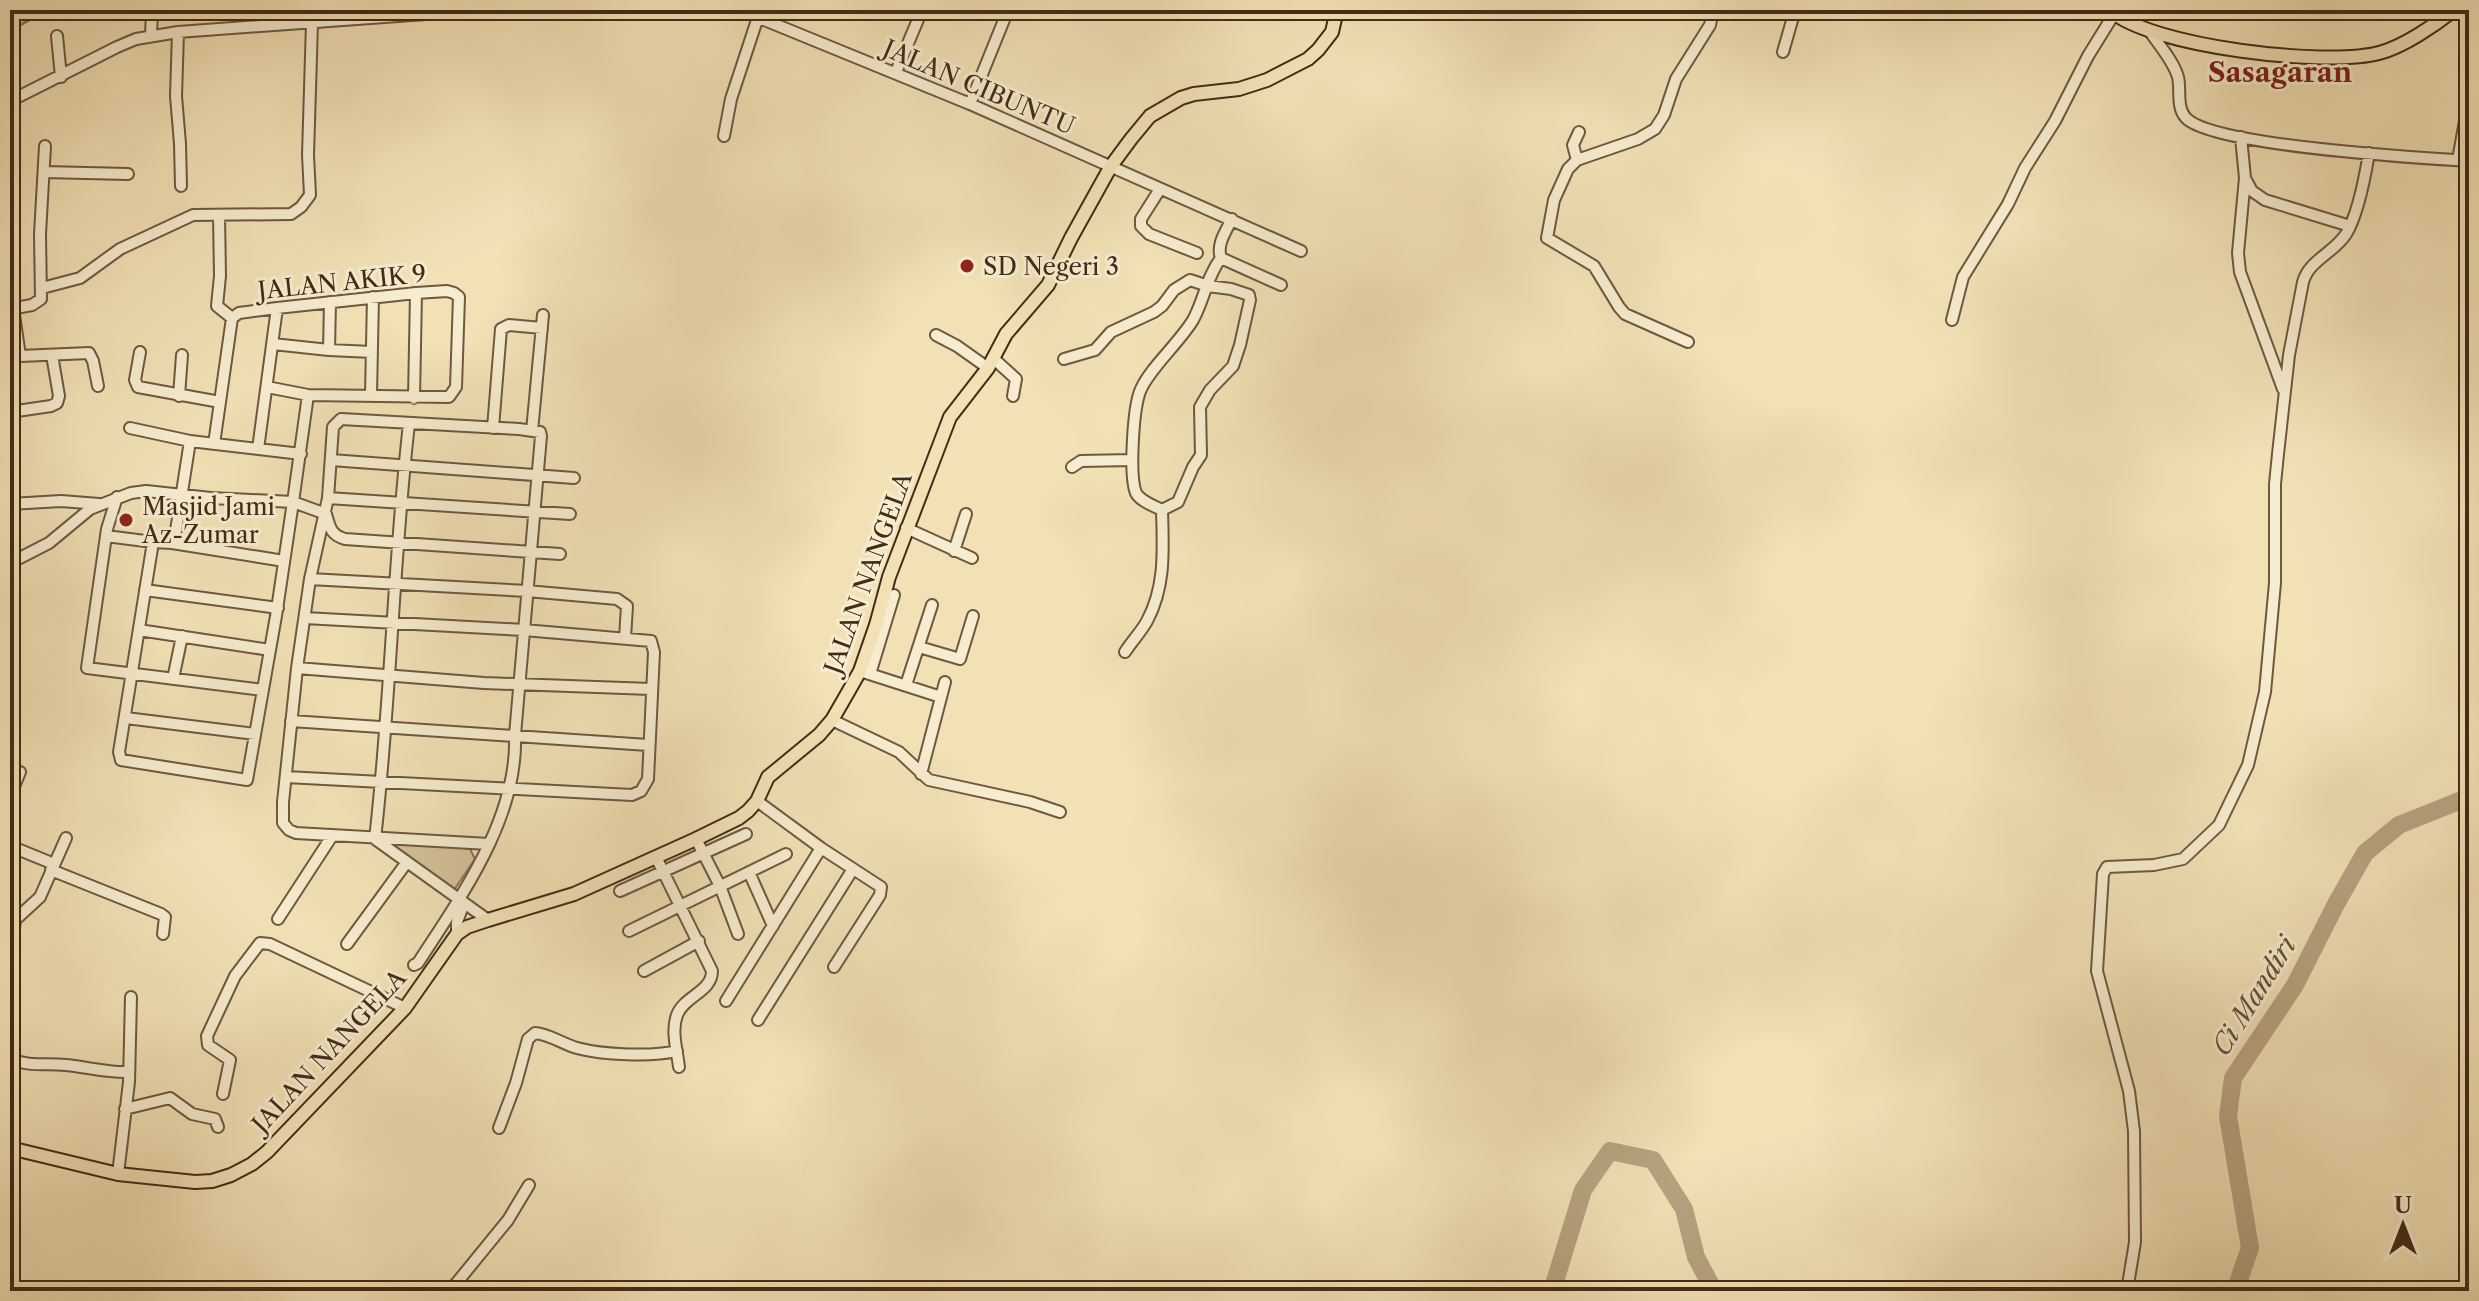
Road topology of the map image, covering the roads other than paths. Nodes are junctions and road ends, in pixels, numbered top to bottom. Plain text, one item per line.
1 (152, 10) edge
2 (481, 10) edge
3 (740, 10) edge
4 (922, 10) edge
5 (1008, 10) edge
6 (1337, 10) edge
7 (1713, 10) edge
8 (1795, 10) edge
9 (2454, 10) edge
10 (398, 12) edge
11 (2112, 12) edge
12 (758, 17) junction
13 (312, 23) junction
14 (2149, 30) junction
15 (178, 32) junction
16 (57, 36) dead end
17 (151, 36) junction
18 (1783, 52) dead end
19 (896, 72) junction
20 (61, 77) junction
21 (2469, 98) edge
22 (10, 101) edge
23 (970, 104) junction
24 (1579, 132) dead end
25 (724, 136) dead end
26 (2241, 137) junction
27 (45, 146) dead end
28 (2369, 153) junction
29 (1577, 160) junction
30 (2464, 161) edge
31 (1111, 166) junction
32 (44, 172) junction
33 (128, 174) dead end
34 (2245, 178) junction
35 (181, 186) dead end
36 (1160, 189) junction
37 (219, 215) junction
38 (1232, 219) junction
39 (2350, 226) junction
40 (1301, 251) dead end
41 (1197, 253) dead end
42 (1221, 258) junction
43 (1281, 285) dead end
44 (1208, 286) junction
45 (42, 288) junction
46 (416, 293) junction
47 (373, 297) junction
48 (330, 302) junction
49 (12, 308) edge
50 (277, 308) junction
51 (543, 315) dead end
52 (232, 318) junction
53 (1952, 320) dead end
54 (542, 328) junction
55 (936, 335) dead end
56 (1688, 342) dead end
57 (273, 344) junction
58 (329, 350) junction
59 (140, 352) dead end
60 (372, 352) junction
61 (52, 355) junction
62 (182, 355) dead end
63 (1064, 359) dead end
64 (991, 364) junction
65 (98, 386) dead end
66 (267, 387) junction
67 (2284, 391) junction
68 (308, 395) junction
69 (371, 395) junction
70 (179, 396) junction
71 (1013, 396) dead end
72 (414, 398) junction
73 (220, 402) junction
74 (10, 412) edge
75 (409, 424) junction
76 (130, 428) dead end
77 (493, 428) junction
78 (532, 431) junction
79 (190, 441) junction
80 (214, 444) junction
81 (258, 449) junction
82 (301, 454) junction
83 (331, 460) junction
84 (1132, 460) junction
85 (405, 465) junction
86 (1072, 467) dead end
87 (538, 475) junction
88 (574, 478) dead end
89 (183, 494) junction
90 (117, 497) junction
91 (328, 498) junction
92 (294, 502) junction
93 (402, 503) junction
94 (10, 504) edge
95 (99, 504) junction
96 (1162, 510) junction
97 (323, 512) junction
98 (536, 512) junction
99 (570, 514) dead end
100 (966, 514) dead end
101 (906, 528) junction
102 (106, 536) junction
103 (399, 541) junction
104 (153, 542) junction
105 (172, 543) junction
106 (954, 551) junction
107 (532, 553) junction
108 (560, 554) dead end
109 (12, 558) edge
110 (972, 558) dead end
111 (284, 561) junction
112 (310, 579) junction
113 (396, 582) junction
114 (145, 590) junction
115 (527, 591) junction
116 (894, 595) dead end
117 (932, 605) dead end
118 (278, 608) junction
119 (973, 616) dead end
120 (305, 618) junction
121 (394, 623) junction
122 (139, 630) junction
123 (524, 630) junction
124 (182, 636) junction
125 (625, 638) junction
126 (919, 647) junction
127 (270, 650) junction
128 (1125, 652) dead end
129 (297, 668) junction
130 (865, 672) junction
131 (131, 674) junction
132 (390, 675) junction
133 (173, 679) junction
134 (945, 682) dead end
135 (520, 683) junction
136 (906, 685) junction
137 (651, 689) junction
138 (263, 690) junction
139 (941, 697) junction
140 (126, 718) junction
141 (832, 720) junction
142 (291, 721) junction
143 (387, 727) junction
144 (255, 734) junction
145 (515, 735) junction
146 (648, 745) junction
147 (20, 772) dead end
148 (921, 774) junction
149 (286, 777) junction
150 (382, 782) junction
151 (510, 789) junction
152 (10, 796) edge
153 (757, 801) junction
154 (1060, 812) dead end
155 (746, 834) dead end
156 (332, 836) junction
157 (66, 838) dead end
158 (375, 839) junction
159 (696, 839) junction
160 (489, 844) junction
161 (10, 846) edge
162 (821, 848) junction
163 (703, 853) junction
164 (786, 854) dead end
165 (656, 857) junction
166 (407, 862) junction
167 (52, 867) junction
168 (853, 869) junction
169 (664, 871) junction
170 (749, 872) junction
171 (720, 886) junction
172 (620, 891) dead end
173 (461, 902) junction
174 (681, 905) junction
175 (278, 919) dead end
176 (488, 920) junction
177 (773, 926) junction
178 (629, 931) dead end
179 (163, 934) dead end
180 (457, 934) junction
181 (738, 934) dead end
182 (699, 941) junction
183 (347, 944) dead end
184 (10, 949) edge
185 (10, 965) edge
186 (414, 965) dead end
187 (834, 967) dead end
188 (644, 971) dead end
189 (131, 997) dead end
190 (726, 1001) dead end
191 (405, 1008) junction
192 (758, 1020) dead end
193 (677, 1051) junction
194 (10, 1059) edge
195 (679, 1067) dead end
196 (129, 1072) junction
197 (223, 1094) dead end
198 (125, 1109) junction
199 (218, 1127) dead end
200 (499, 1128) dead end
201 (10, 1148) edge
202 (118, 1174) junction
203 (529, 1185) dead end
204 (450, 1291) edge
205 (2127, 1291) edge

1 - 17 street
2 - 10 street
3 - 12 street, JALAN CIBUNTU
4 - 19 street
5 - 23 street
6 - 31 main road, JALAN NANGELA
7 - 29 street
8 - 18 street
9 - 14 main road
10 - 13 street
11 - 14 main road
11 - 53 street
12 - 19 street, JALAN CIBUNTU
12 - 25 street
13 - 15 street
13 - 37 street
14 - 26 street
15 - 17 street
15 - 35 street
16 - 20 street
17 - 20 street
19 - 23 street, JALAN CIBUNTU
20 - 22 street
21 - 30 street
23 - 31 street, JALAN CIBUNTU
24 - 29 street
26 - 28 street
26 - 34 street
27 - 32 street
28 - 30 street
28 - 39 street
29 - 56 street
31 - 36 street, JALAN CIBUNTU
31 - 64 main road, JALAN NANGELA
32 - 33 street
32 - 45 street
34 - 39 street
34 - 67 street
36 - 38 street, JALAN CIBUNTU
36 - 41 street
37 - 45 street
37 - 52 street
38 - 40 street, JALAN CIBUNTU
38 - 42 street
39 - 67 street
42 - 43 street
42 - 44 street
44 - 63 street
44 - 84 street
44 - 96 street
45 - 49 street
46 - 47 street, JALAN AKIK 9
46 - 72 street
46 - 72 street, JALAN AKIK 9
47 - 48 street, JALAN AKIK 9
47 - 60 street
48 - 50 street, JALAN AKIK 9
48 - 58 street
49 - 61 street
50 - 52 street, JALAN AKIK 9
50 - 57 street
51 - 54 street
52 - 73 street
54 - 77 street
54 - 78 street
55 - 64 street
57 - 58 street
57 - 66 street
58 - 60 street
59 - 70 street
60 - 69 street
61 - 65 street
61 - 74 street
62 - 70 street
64 - 71 street
64 - 101 main road, JALAN NANGELA
66 - 68 street
66 - 81 street
67 - 205 street
68 - 69 street
68 - 82 street
69 - 72 street
70 - 73 street
73 - 80 street
75 - 77 street
75 - 83 street
75 - 85 street
76 - 79 street
77 - 78 street
78 - 87 street
79 - 80 street
79 - 89 street
80 - 81 street
81 - 82 street
82 - 92 street
83 - 85 street
83 - 91 street
84 - 86 street
84 - 96 street
85 - 87 street
85 - 93 street
87 - 88 street
87 - 98 street
89 - 90 street
89 - 92 street
89 - 105 street
90 - 95 street
90 - 102 street
91 - 93 street
91 - 97 street
92 - 97 street
92 - 111 street
93 - 98 street
93 - 103 street
94 - 95 street
95 - 109 street
96 - 128 street
97 - 103 street
97 - 112 street
98 - 99 street
98 - 107 street
100 - 106 street
101 - 106 street
101 - 130 main road, JALAN NANGELA
102 - 104 street
102 - 131 street
103 - 107 street
103 - 113 street
104 - 105 street
104 - 114 street
105 - 111 street
106 - 110 street
107 - 108 street
107 - 115 street
111 - 118 street
112 - 113 street
112 - 120 street
113 - 115 street
113 - 121 street
114 - 118 street
114 - 122 street
115 - 123 street
115 - 125 street
116 - 130 street
117 - 126 street
118 - 127 street
119 - 126 street
120 - 121 street
120 - 129 street
121 - 123 street
121 - 132 street
122 - 124 street
122 - 131 street
123 - 125 street
123 - 135 street
124 - 127 street
124 - 133 street
125 - 137 street
126 - 136 street
127 - 138 street
129 - 132 street
129 - 142 street
130 - 136 street
130 - 141 main road, JALAN NANGELA
131 - 133 street
131 - 140 street
132 - 135 street
132 - 143 street
133 - 138 street
134 - 139 street
135 - 137 street
135 - 145 street
136 - 139 street
137 - 146 street
138 - 144 street
139 - 148 street
140 - 144 street
140 - 144 street
141 - 148 street
141 - 153 main road, JALAN NANGELA
142 - 143 street
142 - 149 street
143 - 145 street
143 - 150 street
145 - 146 street
145 - 151 street
146 - 151 street
147 - 152 street
148 - 154 street
149 - 150 street
149 - 156 street
150 - 151 street
150 - 158 street
151 - 160 street
153 - 159 main road, JALAN NANGELA
153 - 162 street
155 - 163 street
156 - 158 street
156 - 175 street
157 - 167 street
158 - 160 street
158 - 166 street
159 - 163 street
159 - 165 main road, JALAN NANGELA
160 - 173 street
161 - 167 street
162 - 168 street
162 - 177 street
163 - 169 street
163 - 171 street
164 - 170 street
165 - 169 street
165 - 176 main road, JALAN NANGELA
166 - 173 street
166 - 183 street
167 - 179 street
167 - 184 street
168 - 187 street
168 - 192 street
169 - 172 street
169 - 174 street
170 - 171 street
170 - 177 street
171 - 174 street
171 - 181 street
173 - 176 street
173 - 180 street
173 - 186 street
174 - 178 street
174 - 182 street
176 - 180 main road, JALAN NANGELA
177 - 190 street
180 - 191 main road, JALAN NANGELA
182 - 188 street
182 - 193 street
184 - 185 street
189 - 196 street
191 - 197 street
191 - 202 main road, JALAN NANGELA
193 - 195 street
193 - 200 street
194 - 196 street
196 - 198 street
198 - 199 street
198 - 202 street
201 - 202 main road, JALAN NANGELA
203 - 204 street

